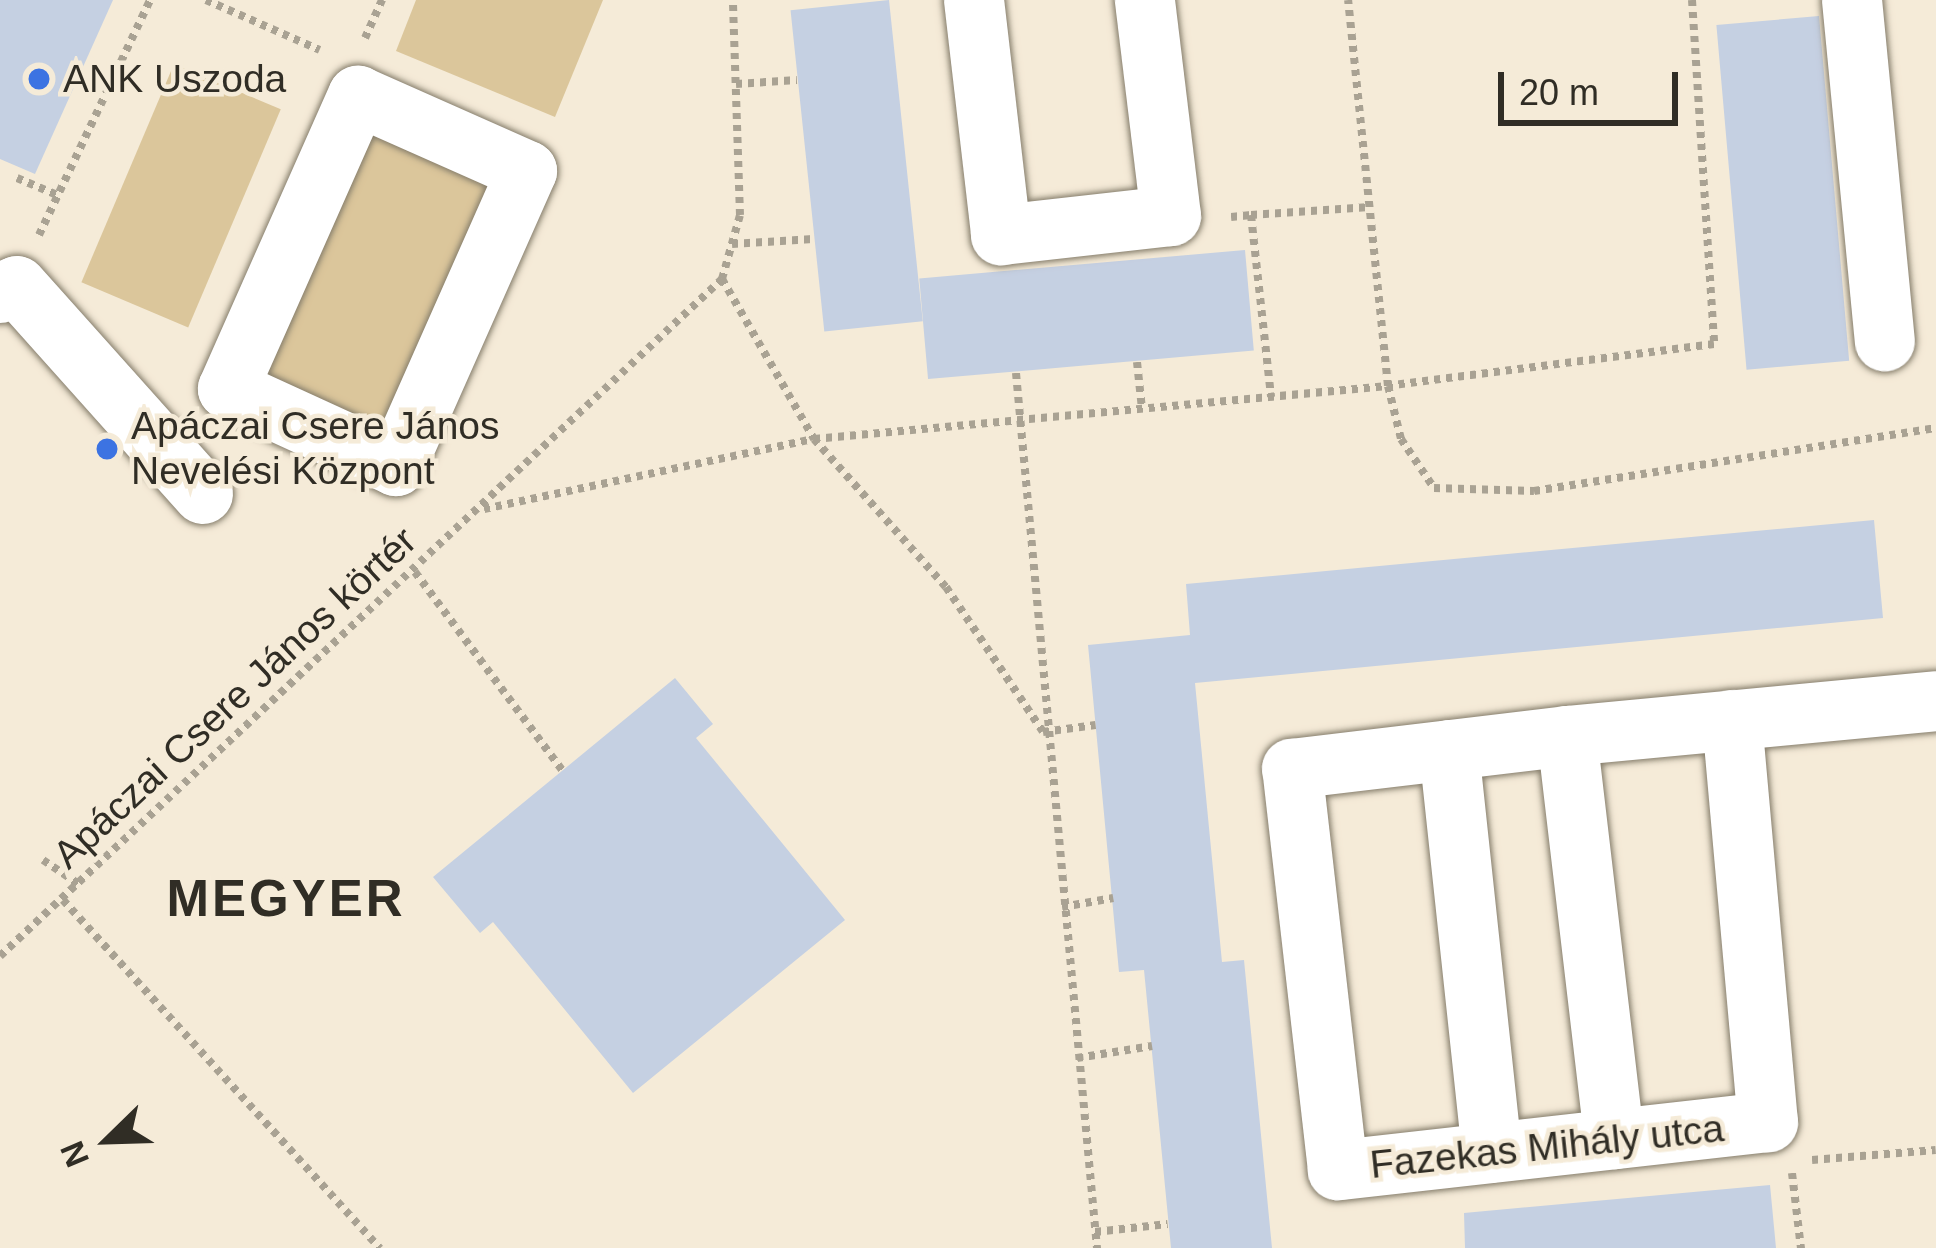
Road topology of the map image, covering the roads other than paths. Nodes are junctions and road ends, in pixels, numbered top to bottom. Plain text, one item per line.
1 (974, 0) edge
2 (1145, 0) edge
3 (1852, 0) edge
4 (527, 171) joint
5 (0, 293) edge
6 (1885, 341) dead end
7 (203, 494) dead end
8 (1936, 701) edge
9 (1732, 720) junction
10 (1567, 736) junction
11 (1449, 750) junction
12 (1614, 1139) junction
13 (1492, 1154) junction

1 - 2 street
3 - 6 street
4 - 4 street
5 - 7 street
8 - 9 street, Fazekas Mihály utca
9 - 10 street, Fazekas Mihály utca
9 - 12 street, Fazekas Mihály utca
10 - 11 street, Fazekas Mihály utca
10 - 12 street
11 - 13 street
11 - 13 street, Fazekas Mihály utca
12 - 13 street, Fazekas Mihály utca

